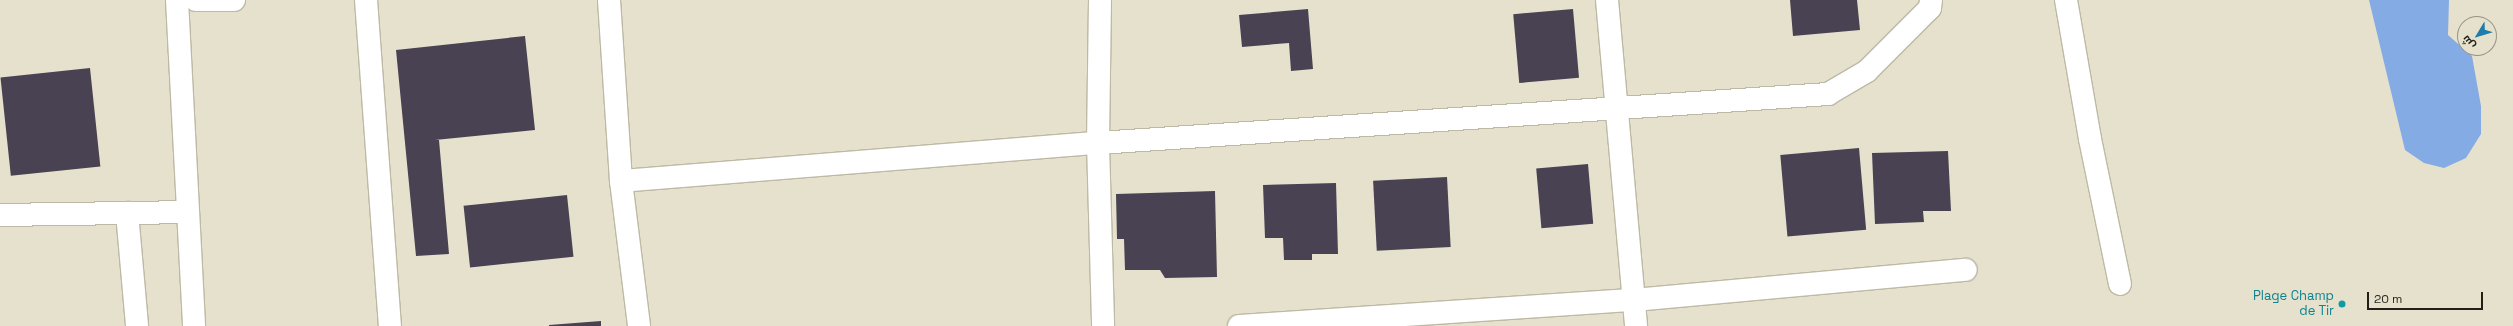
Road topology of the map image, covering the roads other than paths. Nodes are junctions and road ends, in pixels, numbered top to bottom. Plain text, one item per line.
1 (177, 0) edge
2 (196, 0) edge
3 (234, 0) edge
4 (366, 0) edge
5 (609, 0) edge
6 (1100, 0) edge
7 (1607, 0) edge
8 (1931, 0) edge
9 (2066, 0) edge
10 (1616, 109) junction
11 (1098, 143) junction
12 (621, 181) junction
13 (187, 212) junction
14 (126, 213) junction
15 (0, 215) edge
16 (1966, 270) dead end
17 (2120, 284) dead end
18 (1634, 300) junction
19 (137, 326) edge
20 (194, 326) edge
21 (390, 326) edge
22 (639, 326) edge
23 (1102, 326) edge
24 (1239, 326) edge
25 (1636, 326) edge

1 - 13 street
2 - 3 street
4 - 21 street
5 - 12 street
6 - 11 street
7 - 10 street
8 - 10 street
9 - 17 street
10 - 11 street
10 - 18 street
11 - 12 street
11 - 23 street
12 - 22 street
13 - 14 street
13 - 20 street
14 - 15 street
14 - 19 street
16 - 18 street
18 - 24 street
18 - 25 street

